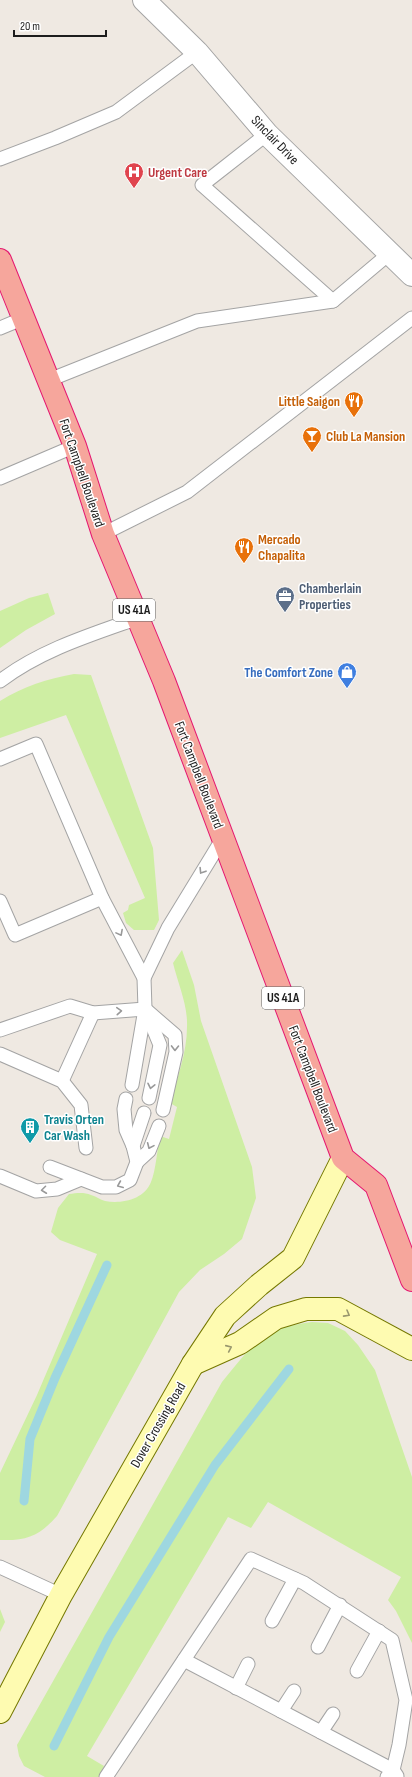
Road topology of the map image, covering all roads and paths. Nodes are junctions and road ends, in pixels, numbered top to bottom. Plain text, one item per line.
1 (144, 0) edge
2 (197, 52) junction
3 (267, 134) junction
4 (0, 159) edge
5 (390, 253) junction
6 (0, 260) edge
7 (412, 275) edge
8 (333, 301) junction
9 (24, 318) junction
10 (412, 318) edge
11 (0, 328) edge
12 (49, 380) junction
13 (75, 446) junction
14 (0, 478) edge
15 (103, 534) junction
16 (138, 618) junction
17 (0, 681) edge
18 (0, 759) edge
19 (223, 838) junction
20 (102, 898) junction
21 (0, 901) edge
22 (144, 978) junction
23 (145, 1009) junction
24 (93, 1012) junction
25 (0, 1030) edge
26 (0, 1054) edge
27 (62, 1081) junction
28 (132, 1085) dead end
29 (149, 1098) dead end
30 (126, 1100) dead end
31 (163, 1110) dead end
32 (144, 1113) dead end
33 (158, 1126) dead end
34 (133, 1146) junction
35 (86, 1148) dead end
36 (343, 1158) junction
37 (137, 1162) junction
38 (50, 1168) dead end
39 (0, 1176) edge
40 (81, 1179) junction
41 (412, 1280) edge
42 (412, 1349) edge
43 (193, 1364) junction
44 (0, 1567) edge
45 (295, 1579) junction
46 (61, 1595) junction
47 (340, 1605) junction
48 (272, 1622) dead end
49 (379, 1631) junction
50 (318, 1647) dead end
51 (184, 1660) junction
52 (248, 1664) dead end
53 (357, 1671) dead end
54 (236, 1688) junction
55 (294, 1690) dead end
56 (0, 1712) edge
57 (281, 1712) junction
58 (333, 1714) dead end
59 (321, 1732) junction
60 (393, 1775) edge
61 (106, 1777) edge

1 - 2 street, Sinclair Drive
2 - 3 street, Sinclair Drive
2 - 4 lane
3 - 5 street, Sinclair Drive
3 - 8 lane
5 - 7 street, Sinclair Drive
5 - 8 lane
6 - 9 highway, Fort Campbell Boulevard / US 41A
8 - 12 lane
9 - 11 lane
9 - 12 highway, Fort Campbell Boulevard / US 41A
10 - 15 lane
12 - 13 highway, Fort Campbell Boulevard / US 41A
13 - 14 lane
13 - 15 highway, Fort Campbell Boulevard / US 41A
15 - 16 highway, Fort Campbell Boulevard / US 41A
16 - 17 lane
16 - 19 highway, Fort Campbell Boulevard / US 41A
18 - 20 lane
19 -> 22 lane
19 - 36 highway, Fort Campbell Boulevard / US 41A
20 - 21 lane
20 -> 22 lane
22 - 23 lane
24 -> 23 lane
23 - 28 lane
23 -> 29 lane
23 -> 31 lane
24 - 25 lane
24 - 27 lane
26 - 27 lane
27 - 35 lane
30 - 34 lane
32 - 34 lane
33 -> 37 lane
34 - 37 lane
36 - 41 highway
36 - 43 main road, Dover Crossing Road
37 -> 40 lane
38 - 40 lane
40 -> 39 lane
43 -> 42 main road
43 - 46 main road, Dover Crossing Road
44 - 46 lane
45 - 47 lane
45 - 48 lane
45 - 51 lane
46 - 56 main road, Dover Crossing Road
47 - 49 lane
47 - 50 lane
49 - 53 lane
49 - 60 lane
51 - 54 lane
51 - 61 lane
52 - 54 lane
54 - 57 lane
55 - 57 lane
57 - 59 lane
58 - 59 lane
59 - 60 lane

